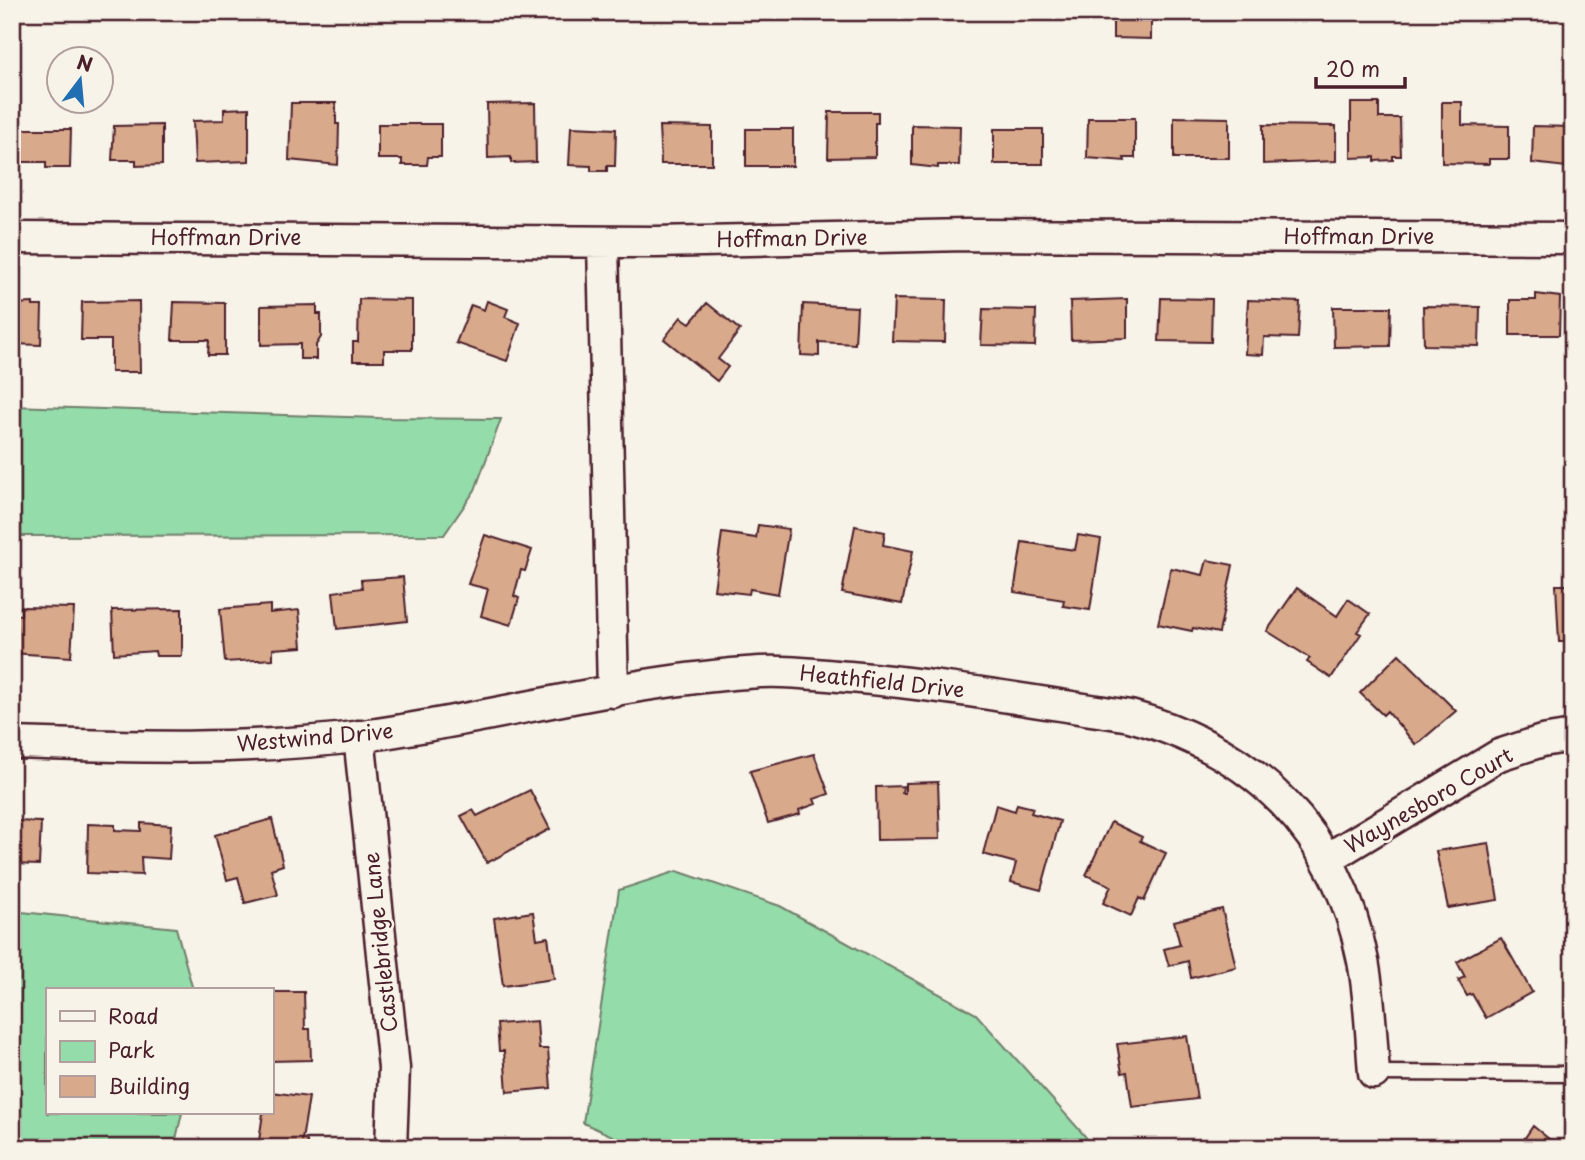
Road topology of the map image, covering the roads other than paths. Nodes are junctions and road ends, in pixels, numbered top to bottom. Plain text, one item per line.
1 (12, 237) edge
2 (1573, 238) edge
3 (603, 242) junction
4 (613, 692) junction
5 (359, 736) junction
6 (1573, 736) edge
7 (12, 743) edge
8 (1327, 859) junction
9 (1374, 1073) joint
10 (1573, 1074) edge
11 (391, 1148) edge

1 - 3 street, Hoffman Drive
2 - 3 street, Hoffman Drive
3 - 4 street
4 - 5 street, Westwind Drive
4 - 8 street, Heathfield Drive
5 - 7 street, Westwind Drive
5 - 11 street, Castlebridge Lane
6 - 8 street, Waynesboro Court
8 - 9 street, Heathfield Drive
9 - 10 lane

